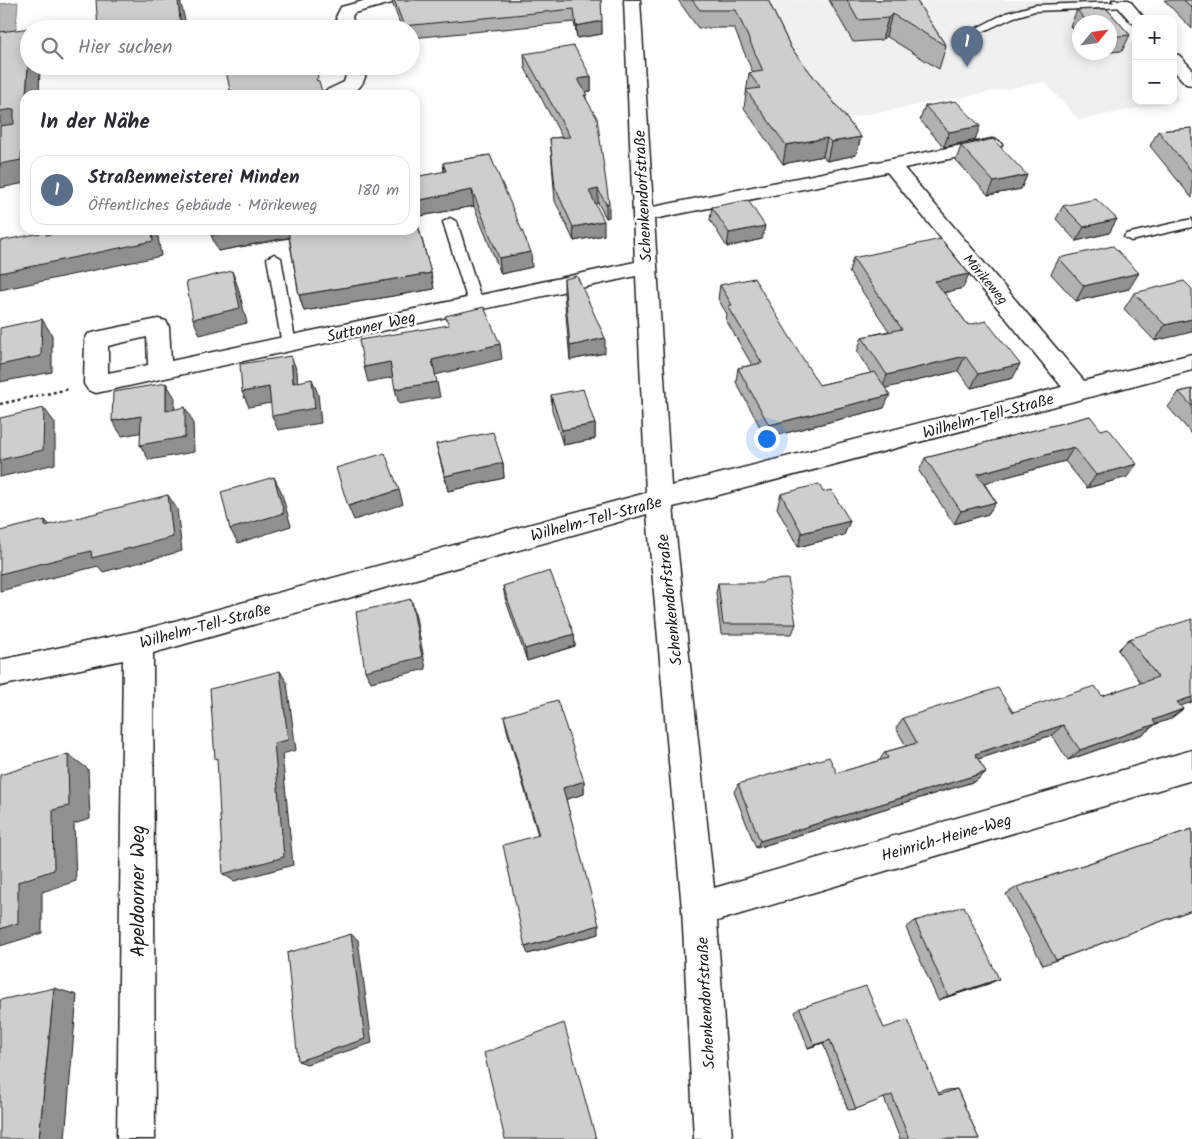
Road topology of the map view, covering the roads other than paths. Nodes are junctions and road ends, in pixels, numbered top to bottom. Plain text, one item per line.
1 (386, 0) edge
2 (632, 0) edge
3 (1122, 2) edge
4 (1133, 15) edge
5 (345, 20) edge
6 (980, 29) dead end
7 (1174, 60) edge
8 (357, 75) edge
9 (1192, 80) edge
10 (348, 90) edge
11 (992, 145) edge
12 (892, 166) junction
13 (643, 215) junction
14 (450, 222) dead end
15 (1192, 223) edge
16 (1131, 237) dead end
17 (274, 258) dead end
18 (645, 266) junction
19 (475, 302) junction
20 (289, 345) junction
21 (1192, 362) edge
22 (160, 372) junction
23 (1079, 391) junction
24 (659, 500) junction
25 (138, 644) junction
26 (0, 673) edge
27 (1192, 765) edge
28 (699, 909) junction
29 (136, 1139) edge
30 (713, 1139) edge

1 - 5 street
2 - 13 street, Schenkendorfstraße
3 - 4 street
3 - 6 lane
7 - 9 street
8 - 10 street
11 - 12 street
12 - 13 street
12 - 23 street, Mörikeweg
13 - 18 street, Schenkendorfstraße
14 - 19 lane
15 - 16 lane
17 - 20 lane
18 - 19 street, Suttoner Weg
18 - 24 street, Schenkendorfstraße
19 - 20 street, Suttoner Weg
20 - 22 street, Suttoner Weg
21 - 23 street, Wilhelm-Tell-Straße
22 - 22 street, Suttoner Weg
23 - 24 street, Wilhelm-Tell-Straße
24 - 25 street, Wilhelm-Tell-Straße
24 - 28 street, Schenkendorfstraße
25 - 26 street, Wilhelm-Tell-Straße
25 - 29 street, Apeldoorner Weg
27 - 28 street, Heinrich-Heine-Weg
28 - 30 street, Schenkendorfstraße

